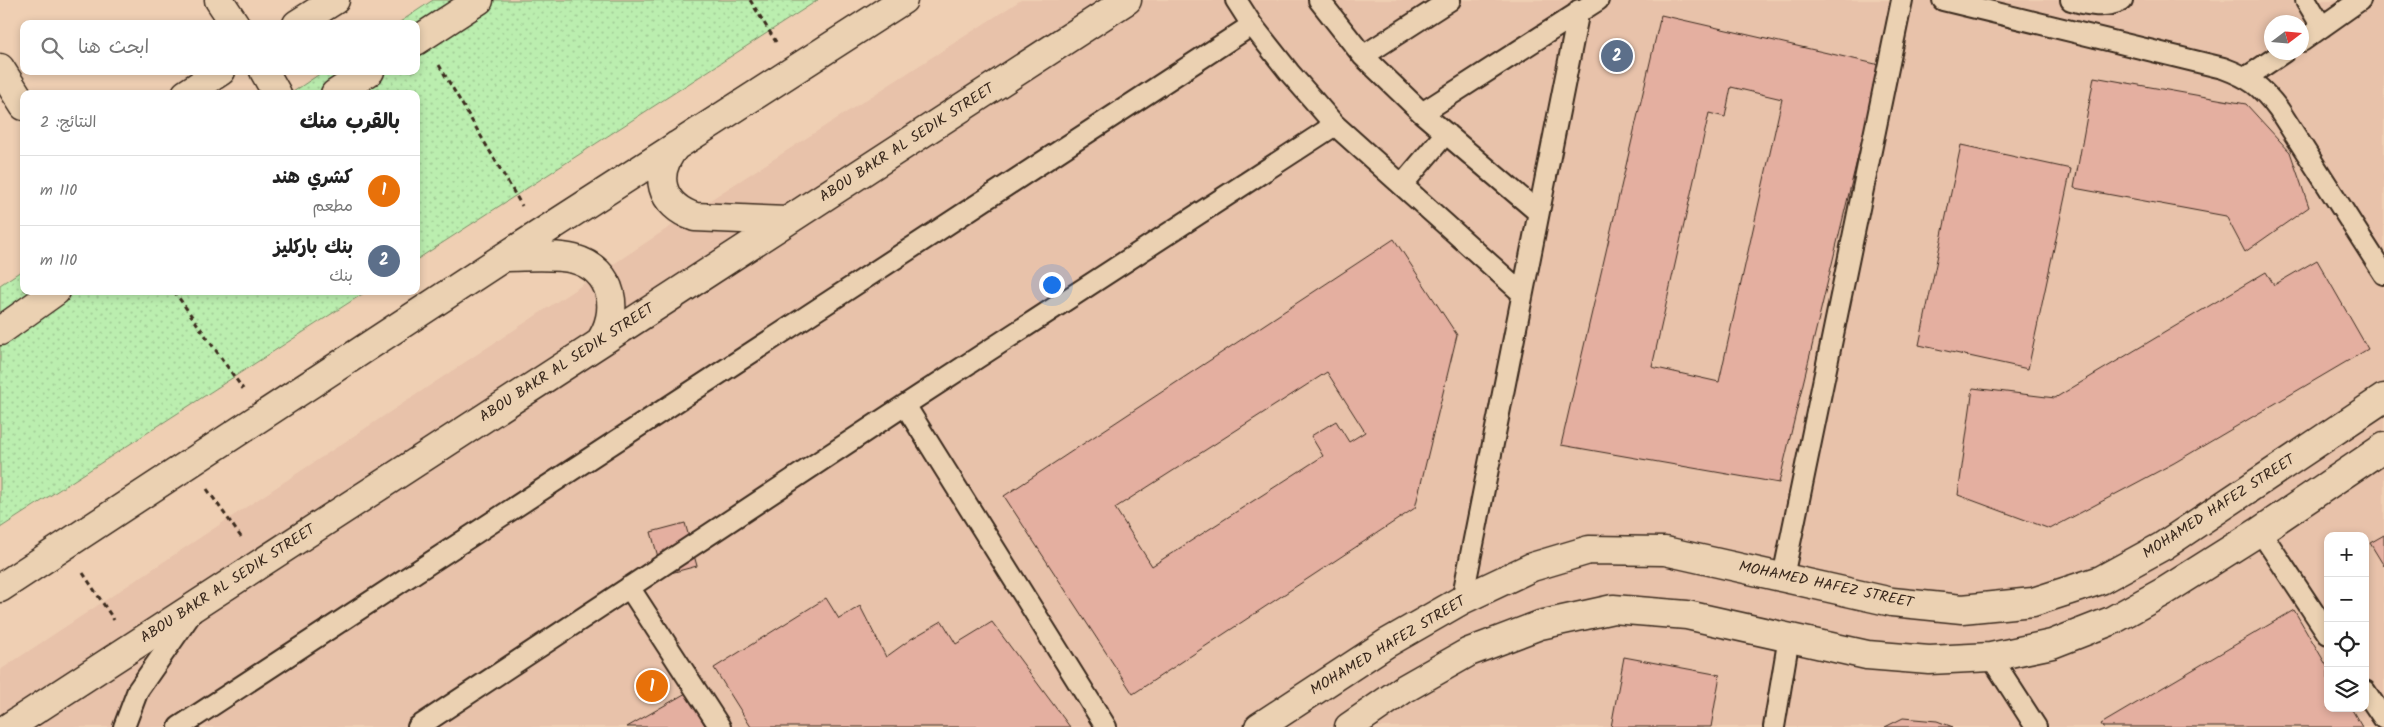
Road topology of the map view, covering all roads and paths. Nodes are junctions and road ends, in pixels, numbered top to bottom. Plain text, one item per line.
1 (219, 0) edge
2 (335, 0) edge
3 (479, 0) edge
4 (750, 0) edge
5 (904, 0) edge
6 (1127, 0) edge
7 (1236, 0) edge
8 (1319, 0) edge
9 (1450, 0) edge
10 (1598, 0) edge
11 (1902, 0) edge
12 (1944, 0) edge
13 (2071, 0) edge
14 (2122, 0) edge
15 (2306, 0) edge
16 (2360, 0) edge
17 (1579, 10) junction
18 (232, 20) edge
19 (303, 20) edge
20 (1252, 26) junction
21 (2322, 27) junction
22 (2309, 36) edge
23 (420, 38) edge
24 (420, 41) edge
25 (1363, 56) junction
26 (2272, 60) edge
27 (0, 68) edge
28 (794, 70) junction
29 (216, 75) edge
30 (266, 75) edge
31 (364, 75) edge
32 (2248, 77) junction
33 (192, 90) edge
34 (275, 90) edge
35 (341, 90) edge
36 (20, 100) edge
37 (1422, 113) junction
38 (1335, 125) junction
39 (1446, 133) junction
40 (676, 146) junction
41 (1402, 185) junction
42 (1538, 212) junction
43 (787, 222) junction
44 (539, 235) junction
45 (504, 257) junction
46 (2384, 274) edge
47 (1522, 293) junction
48 (50, 295) edge
49 (177, 295) edge
50 (0, 331) edge
51 (599, 343) junction
52 (2384, 398) edge
53 (905, 405) junction
54 (262, 416) junction
55 (2384, 447) edge
56 (190, 464) junction
57 (2260, 531) junction
58 (65, 546) junction
59 (259, 563) junction
60 (1783, 577) junction
61 (629, 587) junction
62 (0, 588) edge
63 (1462, 600) junction
64 (200, 602) junction
65 (2324, 628) edge
66 (1789, 637) junction
67 (131, 647) junction
68 (1991, 657) junction
69 (2369, 697) edge
70 (2384, 719) edge
71 (8, 727) edge
72 (124, 727) edge
73 (179, 727) edge
74 (418, 727) edge
75 (720, 727) edge
76 (1106, 727) edge
77 (1259, 727) edge
78 (1349, 727) edge
79 (1774, 727) edge
80 (2036, 727) edge

1 - 18 main road
2 - 19 main road
3 - 23 main road
4 - 28 path
5 - 28 main road
6 - 43 main road, ABOU BAKR AL SEDIK STREET
7 - 20 lane
8 - 25 lane
9 - 25 lane
10 - 17 lane
11 - 60 lane
12 - 32 lane
13 - 14 lane
15 - 21 lane
16 - 21 lane
17 - 37 lane
17 - 42 lane
20 - 38 lane
20 - 73 lane
21 - 22 lane
24 - 44 path
25 - 37 lane
26 - 32 lane
27 - 36 main road
28 - 40 main road
29 - 33 main road
30 - 34 main road
31 - 35 main road
32 - 46 lane
37 - 39 lane
38 - 41 lane
38 - 53 lane
39 - 41 lane
39 - 42 lane
40 - 43 main road
40 - 44 main road
41 - 47 lane
42 - 47 lane
43 - 51 main road, ABOU BAKR AL SEDIK STREET
44 - 45 main road
45 - 51 main road
45 - 54 main road
47 - 63 lane
48 - 50 main road
49 - 54 path
51 - 59 main road, ABOU BAKR AL SEDIK STREET
52 - 60 main road, MOHAMED HAFEZ STREET
53 - 61 lane
53 - 76 lane
54 - 56 main road
55 - 57 main road
56 - 58 main road
56 - 59 path
57 - 65 lane
57 - 68 main road
58 - 62 main road
58 - 67 path
59 - 64 main road, ABOU BAKR AL SEDIK STREET
60 - 63 main road, MOHAMED HAFEZ STREET
61 - 74 lane
61 - 75 lane
63 - 77 main road, MOHAMED HAFEZ STREET
64 - 67 main road, ABOU BAKR AL SEDIK STREET
64 - 72 lane
66 - 68 main road
66 - 78 main road
66 - 79 lane
67 - 71 main road, ABOU BAKR AL SEDIK STREET
68 - 80 lane
69 - 70 lane

